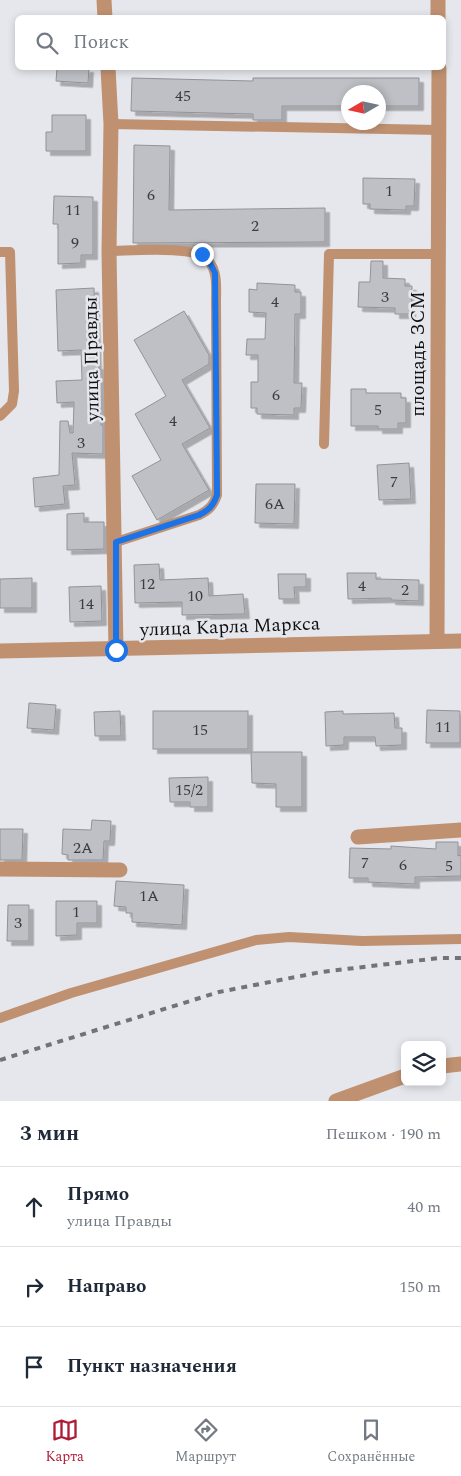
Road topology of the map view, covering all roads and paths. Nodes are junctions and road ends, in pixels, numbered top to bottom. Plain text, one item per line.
1 (104, 0) edge
2 (438, 0) edge
3 (105, 15) edge
4 (438, 15) edge
5 (108, 70) edge
6 (439, 70) edge
7 (111, 124) junction
8 (439, 130) junction
9 (109, 251) junction
10 (0, 252) edge
11 (439, 254) junction
12 (0, 416) edge
13 (324, 444) dead end
14 (116, 542) junction
15 (437, 641) junction
16 (461, 641) edge
17 (116, 650) junction
18 (0, 651) edge
19 (461, 830) edge
20 (358, 837) dead end
21 (0, 869) edge
22 (120, 870) dead end
23 (461, 938) edge
24 (0, 1018) edge
25 (461, 1064) edge
26 (446, 1066) edge
27 (401, 1077) edge
28 (336, 1101) edge

1 - 3 street
2 - 4 street
5 - 7 street, улица Правды
6 - 8 street, площадь ЗСМ
7 - 8 lane
7 - 9 street, улица Правды
8 - 11 street, площадь ЗСМ
9 - 14 street, улица Правды
9 - 14 lane
10 - 12 lane
11 - 13 lane
11 - 15 street, площадь ЗСМ
14 - 17 street, улица Правды
15 - 16 street, улица Карла Маркса
15 - 17 street, улица Карла Маркса
17 - 18 street, улица Карла Маркса
19 - 20 street
21 - 22 street
23 - 24 lane
25 - 26 street
27 - 28 street

